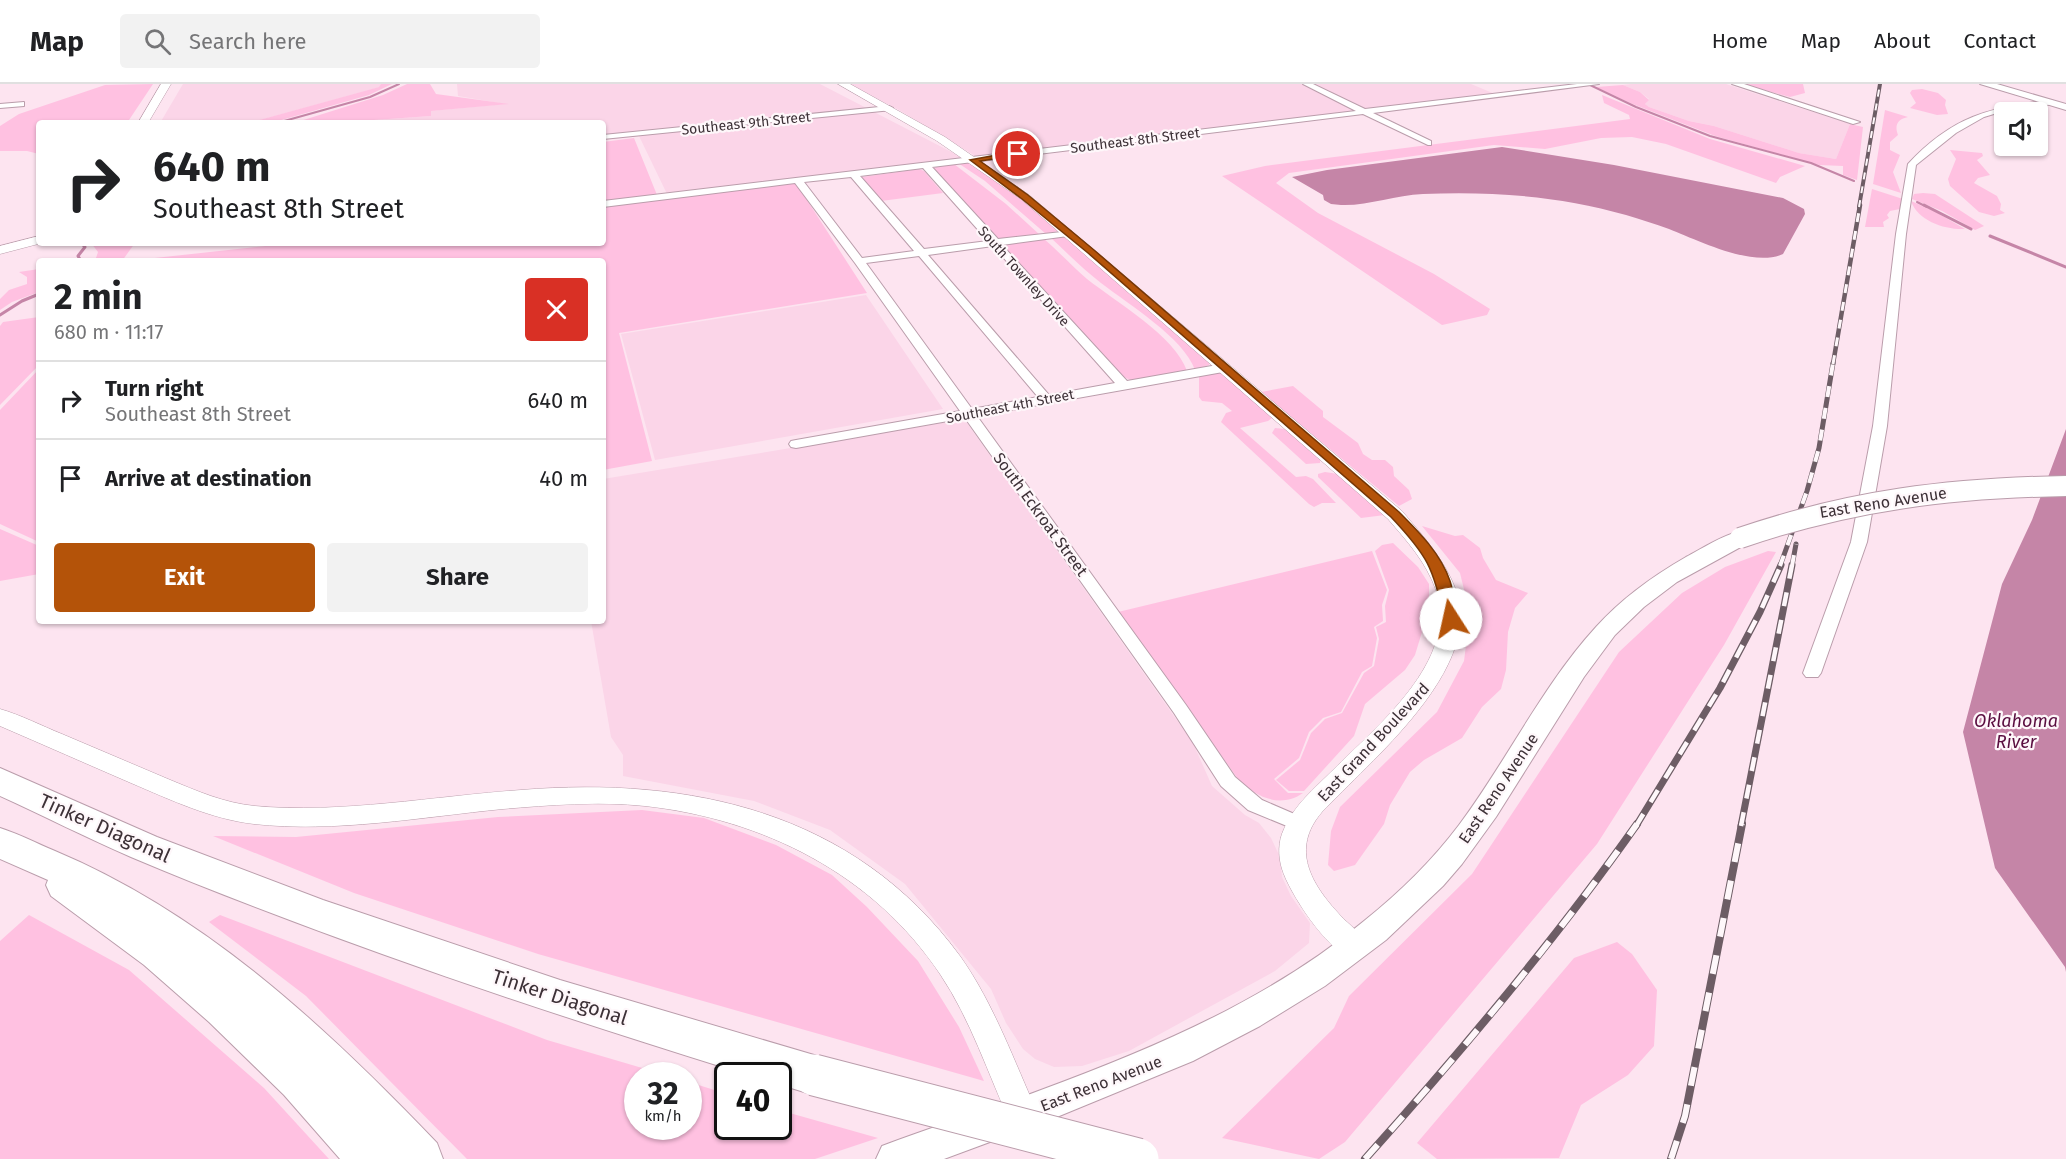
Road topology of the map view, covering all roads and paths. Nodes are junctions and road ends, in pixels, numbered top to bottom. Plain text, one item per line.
1 (166, 84) edge
2 (843, 84) edge
3 (1307, 84) edge
4 (1530, 84) edge
5 (1591, 84) edge
6 (1736, 84) edge
7 (1985, 84) edge
8 (1545, 90) junction
9 (2051, 102) junction
10 (21, 104) dead end
11 (0, 106) edge
12 (2066, 106) edge
13 (889, 108) junction
14 (1367, 113) junction
15 (145, 120) edge
16 (1856, 122) dead end
17 (606, 137) edge
18 (1428, 143) dead end
19 (974, 160) junction
20 (926, 166) junction
21 (854, 174) junction
22 (799, 182) junction
23 (606, 204) edge
24 (1068, 233) junction
25 (36, 241) edge
26 (994, 243) junction
27 (0, 250) edge
28 (922, 253) junction
29 (859, 261) junction
30 (1223, 368) junction
31 (1123, 385) junction
32 (1046, 399) junction
33 (969, 414) junction
34 (796, 444) dead end
35 (2066, 486) edge
36 (1812, 673) dead end
37 (0, 717) edge
38 (0, 781) edge
39 (1299, 824) junction
40 (15, 850) edge
41 (1354, 946) junction
42 (1022, 1114) junction
43 (369, 1159) edge
44 (420, 1159) edge
45 (895, 1159) edge
46 (1138, 1159) edge

1 - 15 street
2 - 13 street, East Grand Boulevard
3 - 14 street
4 - 8 street
5 - 8 street, Southeast 8th Street
6 - 16 street
7 - 9 main road
8 - 14 street, Southeast 8th Street
9 - 12 main road
9 - 36 street
10 - 11 street
13 - 17 street, Southeast 9th Street
13 - 19 street, East Grand Boulevard
14 - 18 street
14 - 19 street, Southeast 8th Street
19 - 20 street, Southeast 8th Street
19 - 24 street, East Grand Boulevard
20 - 21 street, Southeast 8th Street
20 - 26 street, South Townley Drive
21 - 22 street, Southeast 8th Street
21 - 28 street
22 - 23 street, Southeast 8th Street
22 - 29 street, South Eckroat Street
24 - 26 street
24 - 30 street, East Grand Boulevard
25 - 27 street
26 - 28 street
26 - 31 street, South Townley Drive
28 - 29 street
28 - 32 street
29 - 33 street, South Eckroat Street
30 - 31 street, Southeast 4th Street
30 - 39 street, East Grand Boulevard
31 - 32 street, Southeast 4th Street
32 - 33 street, Southeast 4th Street
33 - 34 street, Southeast 4th Street
33 - 39 street, South Eckroat Street
35 - 41 main road, East Reno Avenue, bridge
37 - 42 street
38 - 46 highway, Tinker Diagonal, bridge
39 - 41 street, East Grand Boulevard
40 - 43 highway
40 - 44 highway
41 - 42 main road, East Reno Avenue
42 - 45 main road, East Reno Avenue

